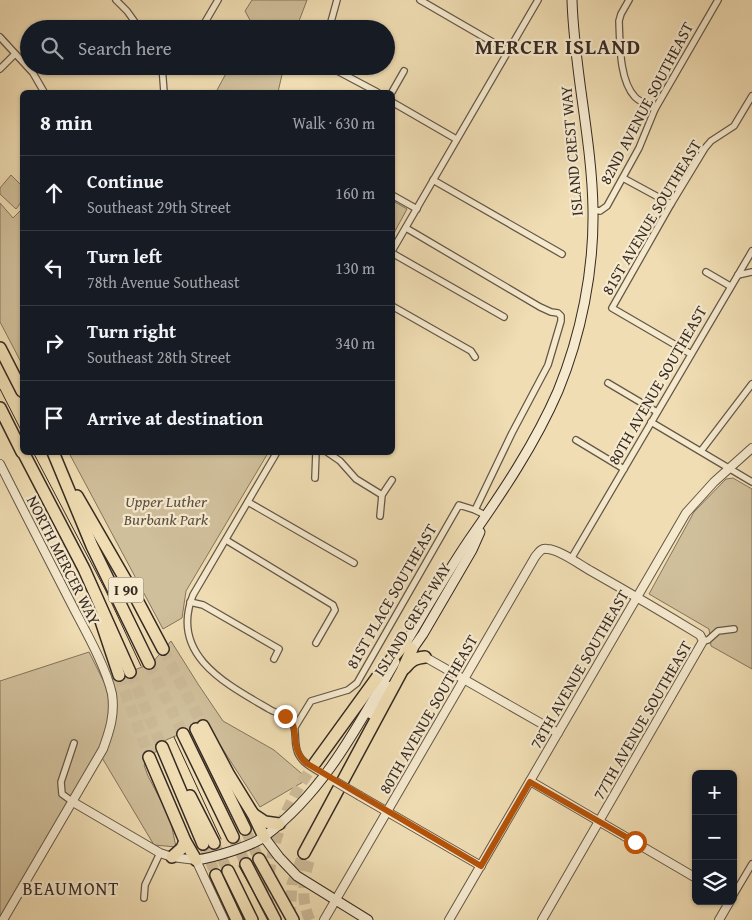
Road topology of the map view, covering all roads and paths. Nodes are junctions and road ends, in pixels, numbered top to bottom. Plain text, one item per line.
1 (116, 0) edge
2 (218, 0) edge
3 (337, 0) edge
4 (420, 0) edge
5 (538, 0) edge
6 (572, 0) edge
7 (629, 0) edge
8 (718, 0) edge
9 (134, 20) edge
10 (206, 20) edge
11 (331, 20) edge
12 (0, 37) edge
13 (508, 51) junction
14 (15, 54) junction
15 (20, 59) edge
16 (0, 69) edge
17 (404, 71) dead end
18 (34, 75) edge
19 (163, 75) edge
20 (345, 75) edge
21 (43, 90) edge
22 (164, 90) edge
23 (373, 90) edge
24 (393, 90) edge
25 (752, 96) edge
26 (395, 104) edge
27 (655, 109) junction
28 (456, 139) junction
29 (623, 178) junction
30 (433, 180) junction
31 (395, 197) edge
32 (671, 204) junction
33 (417, 209) junction
34 (593, 210) junction
35 (406, 228) junction
36 (395, 247) edge
37 (752, 251) edge
38 (395, 254) edge
39 (562, 254) dead end
40 (706, 272) dead end
41 (752, 272) edge
42 (738, 274) junction
43 (730, 286) junction
44 (395, 308) edge
45 (504, 317) dead end
46 (0, 348) edge
47 (691, 354) junction
48 (475, 356) dead end
49 (608, 383) dead end
50 (752, 384) edge
51 (20, 387) edge
52 (0, 408) edge
53 (657, 412) junction
54 (651, 422) junction
55 (576, 440) dead end
56 (20, 446) edge
57 (752, 448) edge
58 (701, 451) junction
59 (25, 455) edge
60 (55, 455) edge
61 (56, 455) edge
62 (275, 455) edge
63 (316, 455) edge
64 (331, 455) edge
65 (0, 464) edge
66 (624, 469) junction
67 (730, 469) junction
68 (315, 478) dead end
69 (392, 480) dead end
70 (752, 482) edge
71 (382, 495) junction
72 (248, 502) junction
73 (475, 510) junction
74 (380, 516) dead end
75 (487, 516) junction
76 (226, 540) junction
77 (571, 559) junction
78 (354, 563) dead end
79 (638, 598) junction
80 (190, 602) junction
81 (734, 629) dead end
82 (423, 634) junction
83 (704, 641) junction
84 (316, 644) dead end
85 (409, 646) junction
86 (161, 652) tunnel mouth
87 (426, 657) junction
88 (274, 659) dead end
89 (149, 663) tunnel mouth
90 (402, 671) junction
91 (125, 674) tunnel mouth
92 (464, 679) junction
93 (294, 727) junction
94 (558, 733) junction
95 (183, 734) tunnel mouth
96 (74, 743) dead end
97 (162, 747) tunnel mouth
98 (149, 757) tunnel mouth
99 (315, 764) tunnel mouth
100 (326, 776) junction
101 (530, 782) junction
102 (72, 802) junction
103 (388, 812) junction
104 (253, 814) junction
105 (600, 822) junction
106 (279, 824) junction
107 (245, 829) tunnel mouth
108 (232, 836) tunnel mouth
109 (264, 837) junction
110 (185, 841) junction
111 (208, 844) tunnel mouth
112 (160, 853) junction
113 (307, 855) tunnel mouth
114 (172, 857) junction
115 (259, 859) tunnel mouth
116 (196, 860) junction
117 (246, 864) tunnel mouth
118 (752, 864) edge
119 (481, 866) junction
120 (228, 871) tunnel mouth
121 (216, 875) tunnel mouth
122 (692, 876) edge
123 (737, 889) edge
124 (144, 898) dead end
125 (335, 901) junction
126 (728, 905) edge
127 (3, 920) edge
128 (224, 920) edge
129 (237, 920) edge
130 (252, 920) edge
131 (275, 920) edge
132 (293, 920) edge
133 (324, 920) edge
134 (368, 920) edge
135 (450, 920) edge
136 (542, 920) edge
137 (719, 920) edge

1 - 9 street
2 - 10 street
3 - 11 street
4 - 13 street
5 - 13 street
6 - 34 main road, ISLAND CREST WAY
7 - 27 street
8 - 27 street, 82ND AVENUE SOUTHEAST
12 - 14 street
13 - 28 street
14 - 15 street
14 - 16 street
17 - 24 street
18 - 21 street
19 - 22 street
20 - 23 street
25 - 32 street, 81ST AVENUE SOUTHEAST
26 - 28 street
27 - 29 street, 82ND AVENUE SOUTHEAST
28 - 30 street
29 - 32 street
29 - 34 street, 82ND AVENUE SOUTHEAST
30 - 33 street
30 - 39 street
31 - 33 street
32 - 47 street, 81ST AVENUE SOUTHEAST
33 - 35 street
34 - 75 main road, ISLAND CREST WAY
35 - 36 street
35 - 73 street
37 - 42 street, 80TH AVENUE SOUTHEAST
38 - 45 street
40 - 43 street
41 - 42 street
42 - 43 street, 80TH AVENUE SOUTHEAST
43 - 47 street, 80TH AVENUE SOUTHEAST
44 - 48 street
46 - 51 highway
47 - 53 street, 80TH AVENUE SOUTHEAST
49 - 53 street
50 - 58 street
52 - 56 highway
53 - 54 street, 80TH AVENUE SOUTHEAST
54 - 58 street
54 - 66 street, 80TH AVENUE SOUTHEAST
55 - 66 street
57 - 67 street, 78TH AVENUE SOUTHEAST
58 - 67 street
59 - 91 highway
60 - 89 highway
61 - 86 highway
62 - 72 street
63 - 68 street
64 - 71 street
65 - 102 street, NORTH MERCER WAY
66 - 77 street, 80TH AVENUE SOUTHEAST
67 - 70 street
67 - 79 street, 78TH AVENUE SOUTHEAST
69 - 71 street
71 - 74 street
72 - 76 street
72 - 78 street
73 - 75 street
73 - 93 street, 81ST PLACE SOUTHEAST
75 - 82 main road, ISLAND CREST WAY
75 - 85 main road, ISLAND CREST WAY
76 - 80 street
76 - 84 street
77 - 79 street
77 - 92 street, 80TH AVENUE SOUTHEAST
79 - 83 street
79 - 94 street, 78TH AVENUE SOUTHEAST
80 - 88 street
80 - 93 street
81 - 83 street, 77TH AVENUE SOUTHEAST
82 - 85 main road, ISLAND CREST WAY
82 - 87 main road
83 - 105 street, 77TH AVENUE SOUTHEAST
85 - 90 highway
85 - 99 highway
85 - 100 main road, ISLAND CREST WAY
87 - 90 highway
87 - 92 street
90 - 113 highway
92 - 94 street
92 - 103 street, 80TH AVENUE SOUTHEAST
93 - 100 street
94 - 101 street, 78TH AVENUE SOUTHEAST
95 - 108 highway
96 - 102 street
97 - 111 highway
98 - 110 highway
100 - 103 street, bridge
100 - 106 main road, ISLAND CREST WAY
101 - 105 street
101 - 119 street, 78TH AVENUE SOUTHEAST
102 - 112 street
102 - 127 street, NORTH MERCER WAY
103 - 119 street
103 - 125 street, 80TH AVENUE SOUTHEAST
104 - 106 highway
104 - 107 highway
104 - 109 highway
105 - 122 street
105 - 136 street, 77TH AVENUE SOUTHEAST
106 - 109 main road, ISLAND CREST WAY
109 - 116 main road, ISLAND CREST WAY
109 - 125 main road
110 - 114 highway
110 - 116 highway
112 - 114 street
112 - 124 street
114 - 116 street
115 - 132 highway
116 - 128 street
117 - 131 highway
118 - 123 street
119 - 135 street, 78TH AVENUE SOUTHEAST
120 - 130 highway
121 - 129 highway
125 - 133 street, 80TH AVENUE SOUTHEAST
125 - 134 main road
126 - 137 street

